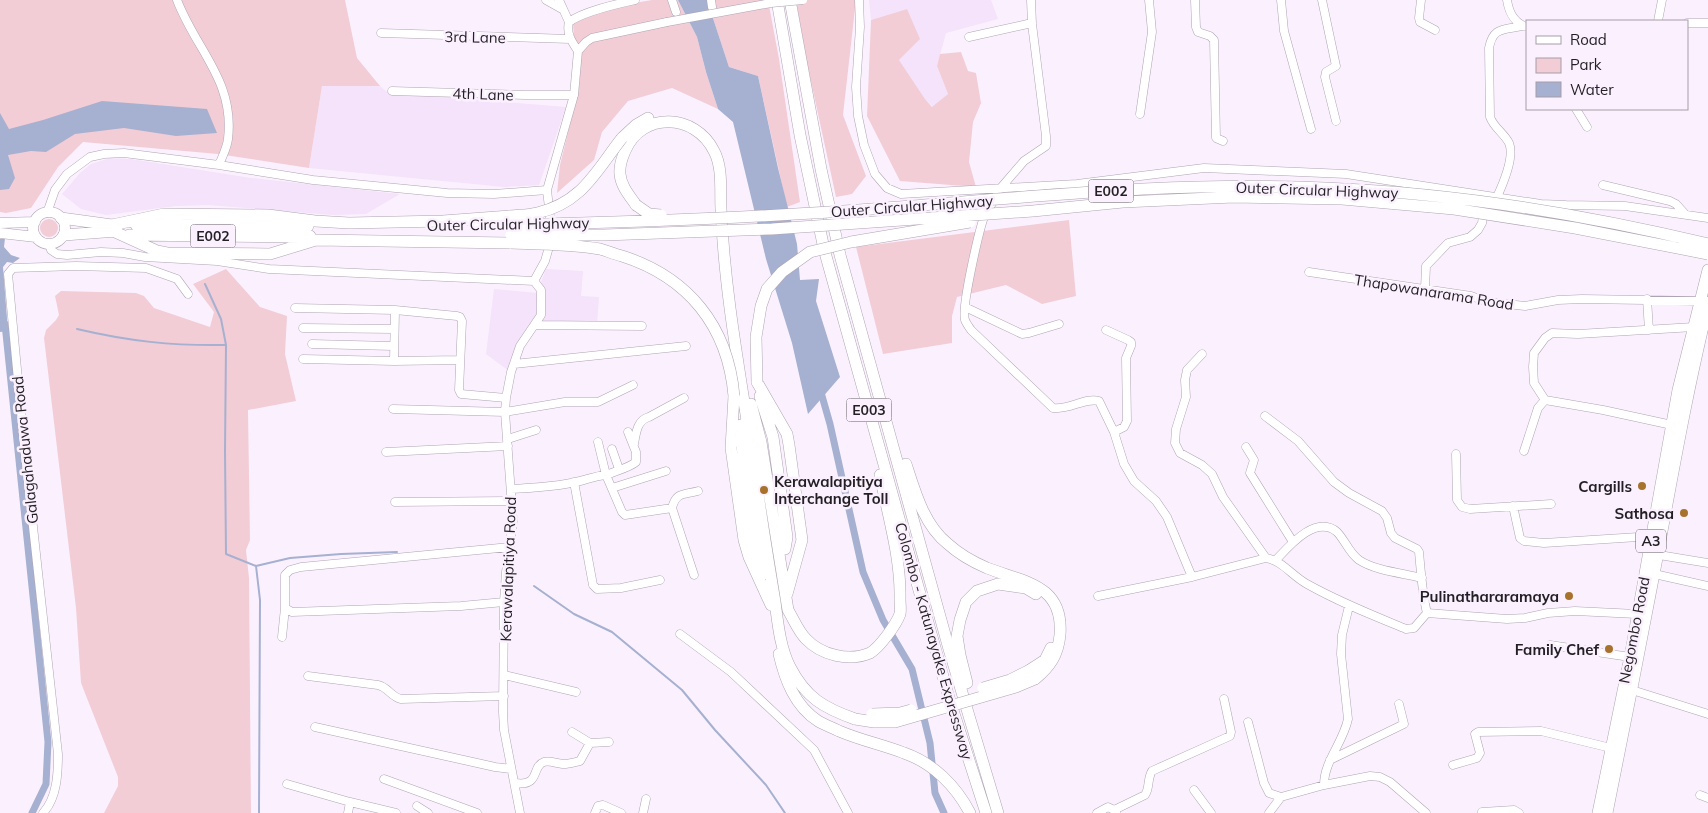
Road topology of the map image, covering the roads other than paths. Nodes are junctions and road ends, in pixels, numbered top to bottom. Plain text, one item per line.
1 (177, 0) edge
2 (546, 0) edge
3 (559, 0) edge
4 (635, 0) edge
5 (672, 0) edge
6 (777, 0) edge
7 (790, 0) edge
8 (803, 0) edge
9 (859, 0) edge
10 (1031, 0) edge
11 (1149, 0) edge
12 (1195, 0) edge
13 (1282, 0) edge
14 (1322, 0) edge
15 (1421, 0) edge
16 (1506, 0) edge
17 (1662, 0) edge
18 (613, 2) edge
19 (562, 9) junction
20 (676, 12) dead end
21 (1658, 20) edge
22 (569, 22) junction
23 (1032, 23) junction
24 (1708, 23) edge
25 (1688, 24) edge
26 (1524, 26) edge
27 (1435, 30) dead end
28 (381, 33) dead end
29 (969, 37) dead end
30 (570, 39) junction
31 (578, 51) junction
32 (392, 91) dead end
33 (574, 95) junction
34 (1577, 110) edge
35 (1140, 114) dead end
36 (1336, 121) dead end
37 (1587, 127) dead end
38 (1311, 129) dead end
39 (1223, 141) dead end
40 (219, 165) junction
41 (1603, 186) dead end
42 (547, 190) junction
43 (999, 190) junction
44 (1486, 196) junction
45 (1497, 197) junction
46 (1652, 197) junction
47 (1647, 209) junction
48 (1033, 211) junction
49 (47, 213) junction
50 (1685, 214) junction
51 (770, 216) junction
52 (61, 218) junction
53 (1708, 218) edge
54 (35, 222) junction
55 (0, 223) edge
56 (112, 228) junction
57 (511, 230) junction
58 (0, 233) edge
59 (314, 234) junction
60 (64, 235) junction
61 (130, 235) junction
62 (36, 237) junction
63 (300, 237) junction
64 (142, 239) junction
65 (49, 244) junction
66 (1708, 244) edge
67 (1708, 254) edge
68 (1708, 270) edge
69 (1309, 272) dead end
70 (534, 281) junction
71 (1425, 289) junction
72 (188, 294) dead end
73 (1647, 299) junction
74 (1706, 302) edge
75 (965, 307) junction
76 (296, 308) dead end
77 (395, 310) junction
78 (1059, 324) dead end
79 (536, 325) junction
80 (642, 326) dead end
81 (1694, 327) junction
82 (303, 328) dead end
83 (394, 329) junction
84 (1106, 330) dead end
85 (1649, 330) junction
86 (312, 344) dead end
87 (394, 346) junction
88 (686, 346) dead end
89 (866, 349) junction
90 (1202, 354) dead end
91 (303, 359) dead end
92 (1690, 359) junction
93 (459, 360) junction
94 (394, 361) junction
95 (514, 364) junction
96 (757, 382) junction
97 (861, 383) junction
98 (633, 385) dead end
99 (738, 396) junction
100 (506, 398) junction
101 (684, 398) dead end
102 (1545, 400) junction
103 (751, 404) junction
104 (393, 409) dead end
105 (505, 412) junction
106 (765, 415) junction
107 (1265, 416) dead end
108 (1672, 425) junction
109 (536, 430) dead end
110 (628, 432) dead end
111 (1114, 432) junction
112 (508, 442) junction
113 (598, 442) dead end
114 (634, 446) junction
115 (1246, 446) dead end
116 (612, 449) dead end
117 (1524, 451) dead end
118 (386, 452) dead end
119 (1456, 454) dead end
120 (619, 469) junction
121 (666, 471) dead end
122 (606, 475) junction
123 (574, 482) junction
124 (612, 488) junction
125 (511, 489) junction
126 (698, 491) dead end
127 (512, 501) junction
128 (395, 502) dead end
129 (1551, 504) dead end
130 (1513, 506) junction
131 (672, 508) junction
132 (1657, 536) junction
133 (1293, 542) junction
134 (510, 547) junction
135 (785, 549) junction
136 (1653, 554) junction
137 (1266, 558) junction
138 (1276, 560) junction
139 (1708, 564) edge
140 (782, 572) junction
141 (1650, 573) junction
142 (694, 575) dead end
143 (1192, 578) junction
144 (1422, 578) junction
145 (660, 580) dead end
146 (1708, 586) edge
147 (769, 590) junction
148 (786, 596) junction
149 (1098, 596) dead end
150 (504, 602) junction
151 (1349, 606) junction
152 (772, 607) junction
153 (285, 608) junction
154 (1427, 613) junction
155 (1637, 614) junction
156 (680, 634) dead end
157 (282, 637) dead end
158 (1550, 645) dead end
159 (1630, 657) junction
160 (504, 675) junction
161 (1031, 675) junction
162 (308, 676) dead end
163 (1632, 690) junction
164 (576, 692) dead end
165 (504, 696) junction
166 (1224, 699) dead end
167 (1399, 704) dead end
168 (1708, 714) edge
169 (857, 716) junction
170 (1248, 722) dead end
171 (315, 728) dead end
172 (572, 732) dead end
173 (609, 742) dead end
174 (590, 743) junction
175 (1615, 749) junction
176 (1330, 760) junction
177 (1453, 764) dead end
178 (512, 769) junction
179 (384, 779) dead end
180 (514, 783) junction
181 (287, 784) dead end
182 (1324, 785) junction
183 (1194, 790) dead end
184 (1281, 797) junction
185 (646, 799) dead end
186 (350, 802) junction
187 (417, 806) dead end
188 (1115, 811) edge
189 (1482, 812) edge
190 (43, 813) edge
191 (348, 813) edge
192 (396, 813) edge
193 (428, 813) edge
194 (477, 813) edge
195 (520, 813) edge
196 (595, 813) edge
197 (621, 813) edge
198 (643, 813) edge
199 (848, 813) edge
200 (970, 813) edge
201 (986, 813) edge
202 (998, 813) edge
203 (1096, 813) edge
204 (1211, 813) edge
205 (1269, 813) edge
206 (1426, 813) edge
207 (1519, 813) edge
208 (1598, 813) edge
209 (1607, 813) edge

1 - 40 street
2 - 19 street
3 - 19 street
4 - 18 street
5 - 20 street
6 - 97 highway, Colombo - Katunayake Expressway / E003
7 - 89 highway, Colombo - Katunayake Expressway / E003
8 - 31 street, bridge
9 - 43 street
10 - 23 street
11 - 35 street
12 - 39 street
13 - 38 street
14 - 36 street
15 - 27 street
16 - 26 street
17 - 21 street
18 - 22 street
19 - 22 street
22 - 30 street
23 - 29 street
23 - 43 street
24 - 25 street
26 - 45 street
28 - 30 street, 3rd Lane
30 - 31 street
31 - 33 street
32 - 33 street, 4th Lane
33 - 42 street
34 - 37 street
40 - 42 street
40 - 49 street
41 - 46 street
42 - 70 street
43 - 44 street
43 - 75 street
44 - 45 street
44 - 71 street
45 - 47 street
46 - 47 street
46 - 50 street
47 - 50 street
48 - 57 highway, Outer Circular Highway / E002, bridge
48 - 67 highway, Outer Circular Highway / E002, bridge
48 - 96 highway, bridge
49 - 52 main road
49 - 54 main road
50 - 53 street
51 - 57 highway, Outer Circular Highway / E002, bridge
51 - 66 highway, Outer Circular Highway / E002, bridge
51 - 99 highway, bridge
52 - 56 highway
52 - 60 main road
54 - 55 main road
54 - 62 main road
56 - 57 highway
56 - 59 highway, Outer Circular Highway / E002
56 - 59 highway
56 - 60 highway
56 - 61 highway, Outer Circular Highway / E002
57 - 59 highway, Outer Circular Highway / E002
57 - 99 highway, bridge
57 - 103 highway, bridge
58 - 62 main road
59 - 63 highway, Outer Circular Highway / E002
59 - 64 highway
60 - 65 main road
61 - 63 highway, Outer Circular Highway / E002
61 - 64 highway
62 - 65 main road
63 - 64 highway
65 - 70 street
68 - 74 highway, Negombo Road / A3
69 - 71 street, Thapowanarama Road
70 - 79 street, Kerawalapitiya Road
71 - 73 street, Thapowanarama Road
72 - 190 street, Galagahaduwa Road
73 - 74 street, Thapowanarama Road
73 - 85 street
74 - 81 highway, Negombo Road / A3
74 - 92 highway, Negombo Road / A3
75 - 78 street
75 - 111 street
76 - 77 street
77 - 83 street
77 - 93 street
79 - 80 street
79 - 95 street, Kerawalapitiya Road
81 - 85 street
81 - 92 highway, Negombo Road / A3
82 - 83 street
83 - 87 street
84 - 111 street
85 - 102 street
86 - 87 street
87 - 94 street
88 - 95 street
89 - 161 highway
89 - 202 highway, Colombo - Katunayake Expressway / E003
90 - 137 street
91 - 94 street
92 - 108 highway, Negombo Road / A3
92 - 132 highway, Negombo Road / A3
93 - 94 street
93 - 100 street
95 - 100 street, Kerawalapitiya Road
96 - 106 highway
96 - 135 highway
96 - 140 highway
96 - 148 highway
97 - 148 highway
97 - 201 highway, Colombo - Katunayake Expressway / E003
98 - 105 street
99 - 147 highway
99 - 147 highway
99 - 152 highway
99 - 169 highway
100 - 105 street, Kerawalapitiya Road
101 - 114 street
102 - 108 street
102 - 117 street
103 - 140 highway
103 - 169 highway
104 - 105 street
105 - 112 street, Kerawalapitiya Road
106 - 135 highway
106 - 140 highway
107 - 144 street
108 - 132 highway, Negombo Road / A3
109 - 112 street
110 - 114 street
111 - 143 street
112 - 118 street
112 - 125 street, Kerawalapitiya Road
113 - 122 street
114 - 120 street
115 - 133 street
116 - 120 street
119 - 130 street
120 - 122 street
121 - 124 street
122 - 123 street
122 - 124 street
123 - 125 street
123 - 145 street
124 - 131 street
125 - 127 street, Kerawalapitiya Road
126 - 131 street
127 - 128 street
127 - 134 street, Kerawalapitiya Road
129 - 130 street
130 - 132 street
131 - 142 street
132 - 136 highway, Negombo Road / A3
133 - 138 street
133 - 144 street
134 - 150 street, Kerawalapitiya Road
134 - 153 street
135 - 140 highway
136 - 139 street
136 - 141 highway, Negombo Road / A3
137 - 138 street
137 - 143 street
138 - 151 street
140 - 148 highway
141 - 146 street
141 - 155 highway, Negombo Road / A3
141 - 163 highway, Negombo Road / A3
143 - 149 street
144 - 154 street
147 - 152 highway
150 - 153 street
150 - 160 street, Kerawalapitiya Road
151 - 154 street
151 - 176 street
152 - 200 highway
153 - 157 street
154 - 155 street
155 - 159 highway, Negombo Road / A3
156 - 199 street
158 - 159 street
159 - 175 highway, Negombo Road / A3
160 - 164 street
160 - 165 street, Kerawalapitiya Road
161 - 169 highway, bridge
161 - 202 highway
162 - 165 street
163 - 168 street
163 - 175 highway, Negombo Road / A3
165 - 178 street, Kerawalapitiya Road
166 - 188 street
167 - 176 street
170 - 184 street
171 - 178 street
172 - 174 street
173 - 174 street
174 - 180 street
175 - 177 street
175 - 208 highway, Negombo Road / A3
175 - 209 highway, Negombo Road / A3
176 - 182 street
178 - 180 street, Kerawalapitiya Road
179 - 194 street
180 - 195 street, Kerawalapitiya Road
181 - 186 street
182 - 184 street
182 - 206 street
183 - 204 street
184 - 205 street
185 - 198 street
186 - 191 street
186 - 192 street
187 - 193 street
188 - 203 street
189 - 207 street
196 - 197 street

